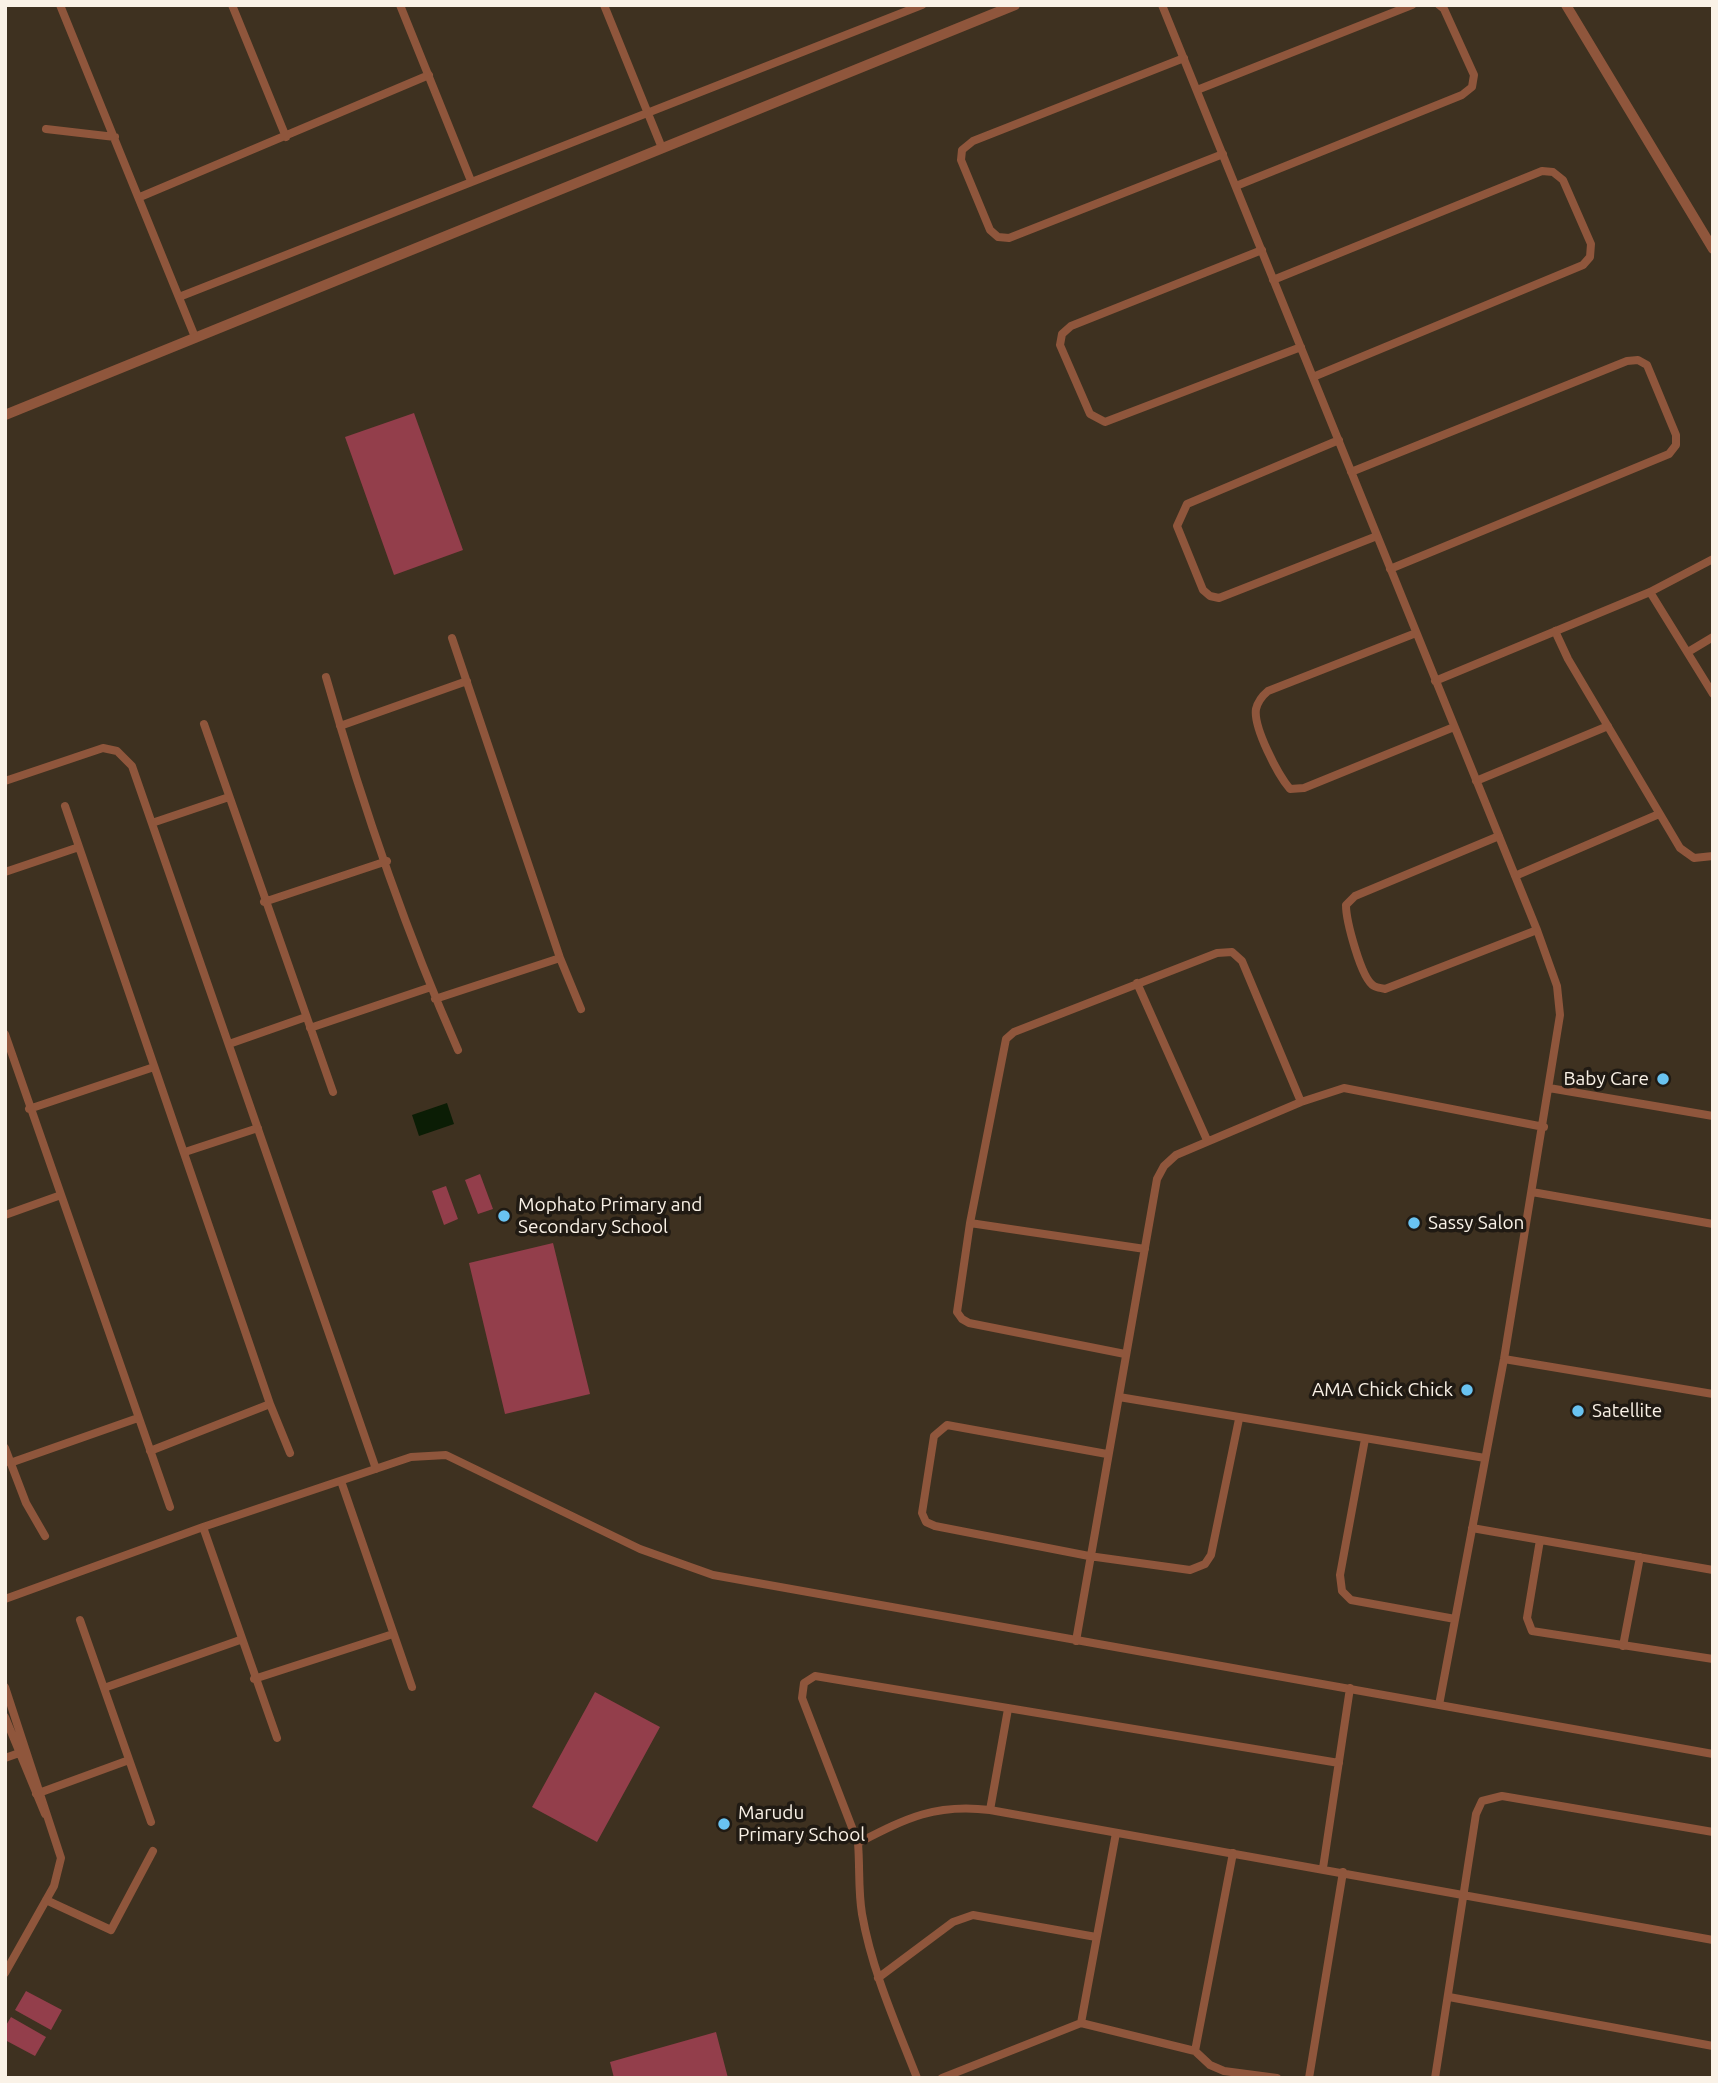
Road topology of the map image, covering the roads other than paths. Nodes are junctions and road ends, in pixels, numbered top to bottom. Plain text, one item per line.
1 (60, 5) edge
2 (232, 5) edge
3 (400, 5) edge
4 (604, 5) edge
5 (922, 5) edge
6 (1162, 5) edge
7 (1412, 5) edge
8 (1439, 5) edge
9 (1566, 5) edge
10 (1011, 6) edge
11 (1184, 58) junction
12 (429, 75) junction
13 (1197, 90) junction
14 (648, 115) junction
15 (46, 129) dead end
16 (115, 137) junction
17 (286, 137) junction
18 (662, 148) junction
19 (1223, 154) junction
20 (471, 181) junction
21 (1236, 186) junction
22 (140, 197) junction
23 (1713, 249) edge
24 (1262, 250) junction
25 (1273, 280) junction
26 (179, 297) junction
27 (195, 337) junction
28 (1301, 347) junction
29 (1312, 377) junction
30 (5, 415) edge
31 (1339, 440) junction
32 (1351, 472) junction
33 (1377, 536) junction
34 (1713, 559) edge
35 (1390, 569) junction
36 (1650, 592) junction
37 (1555, 631) junction
38 (1416, 633) junction
39 (1713, 637) edge
40 (452, 639) dead end
41 (1688, 652) junction
42 (326, 677) dead end
43 (467, 681) junction
44 (1435, 681) junction
45 (1713, 694) edge
46 (204, 724) dead end
47 (340, 726) junction
48 (1608, 726) junction
49 (1454, 727) junction
50 (5, 781) edge
51 (1476, 781) junction
52 (229, 797) junction
53 (65, 806) dead end
54 (1659, 814) junction
55 (152, 823) junction
56 (1499, 836) junction
57 (79, 847) junction
58 (1713, 856) edge
59 (387, 861) junction
60 (5, 872) edge
61 (1515, 876) junction
62 (264, 902) junction
63 (1537, 930) junction
64 (560, 958) junction
65 (1137, 983) junction
66 (431, 987) junction
67 (435, 999) junction
68 (581, 1009) dead end
69 (306, 1017) junction
70 (310, 1028) junction
71 (5, 1034) edge
72 (229, 1044) junction
73 (458, 1049) dead end
74 (153, 1067) junction
75 (1549, 1088) junction
76 (333, 1092) dead end
77 (1301, 1102) junction
78 (29, 1109) junction
79 (1713, 1116) edge
80 (1544, 1126) junction
81 (258, 1128) junction
82 (1207, 1140) junction
83 (185, 1152) junction
84 (1532, 1192) junction
85 (61, 1195) junction
86 (5, 1215) edge
87 (970, 1223) junction
88 (1713, 1224) edge
89 (1145, 1249) junction
90 (1125, 1354) junction
91 (1504, 1359) junction
92 (1713, 1394) edge
93 (1119, 1397) junction
94 (270, 1404) junction
95 (138, 1418) junction
96 (1239, 1419) junction
97 (1365, 1439) junction
98 (5, 1448) edge
99 (150, 1451) junction
100 (290, 1454) dead end
101 (1107, 1454) junction
102 (1485, 1458) junction
103 (10, 1463) junction
104 (376, 1469) junction
105 (341, 1481) junction
106 (170, 1507) dead end
107 (203, 1527) junction
108 (1472, 1528) junction
109 (45, 1536) dead end
110 (1539, 1540) junction
111 (1089, 1556) junction
112 (1640, 1557) junction
113 (1713, 1570) edge
114 (5, 1600) edge
115 (1455, 1619) junction
116 (80, 1620) dead end
117 (393, 1634) junction
118 (240, 1640) junction
119 (1076, 1641) junction
120 (1623, 1646) junction
121 (1713, 1659) edge
122 (254, 1679) junction
123 (5, 1687) edge
124 (412, 1687) dead end
125 (104, 1688) junction
126 (1350, 1688) junction
127 (1439, 1705) junction
128 (1008, 1709) junction
129 (5, 1717) edge
130 (277, 1738) dead end
131 (27, 1750) junction
132 (18, 1754) junction
133 (1713, 1754) edge
134 (5, 1758) edge
135 (129, 1760) junction
136 (1339, 1763) junction
137 (38, 1794) junction
138 (990, 1810) junction
139 (151, 1822) dead end
140 (1713, 1832) edge
141 (1115, 1833) junction
142 (858, 1843) junction
143 (153, 1852) dead end
144 (1233, 1853) junction
145 (1323, 1868) junction
146 (1343, 1872) junction
147 (1464, 1895) junction
148 (46, 1900) junction
149 (1096, 1937) junction
150 (1713, 1940) edge
151 (5, 1973) edge
152 (878, 1978) junction
153 (1449, 1997) junction
154 (1081, 2023) junction
155 (1713, 2046) edge
156 (1195, 2051) junction
157 (916, 2078) edge
158 (942, 2078) edge
159 (1277, 2078) edge
160 (1309, 2078) edge
161 (1435, 2078) edge

1 - 16 street
2 - 17 street
3 - 12 street
4 - 14 street
5 - 14 street
6 - 11 street
7 - 13 street
8 - 21 street
9 - 23 street
10 - 18 street
11 - 13 street
11 - 19 street
12 - 17 street
12 - 20 street
13 - 19 street
14 - 18 street
14 - 20 street
15 - 16 street
16 - 22 street
17 - 22 street
18 - 27 street
19 - 21 street
20 - 26 street
21 - 24 street
22 - 26 street
24 - 25 street
24 - 28 street
25 - 28 street
25 - 29 street
26 - 27 street
27 - 30 street
28 - 29 street
29 - 31 street
31 - 32 street
31 - 33 street
32 - 33 street
32 - 35 street
33 - 35 street
34 - 36 street
35 - 38 street
36 - 37 street
36 - 41 street
37 - 44 street
37 - 48 street
38 - 44 street
38 - 49 street
39 - 41 street
40 - 43 street
41 - 45 street
42 - 47 street
43 - 47 street
43 - 64 street
44 - 49 street
46 - 52 street
47 - 59 street
48 - 51 street
48 - 54 street
49 - 51 street
50 - 55 street
51 - 56 street
52 - 55 street
52 - 62 street
53 - 57 street
54 - 58 street
54 - 61 street
55 - 72 street
56 - 61 street
56 - 63 street
57 - 60 street
57 - 74 street
59 - 62 street
59 - 66 street
61 - 63 street
62 - 69 street
63 - 75 street
64 - 67 street
64 - 68 street
65 - 77 street
65 - 82 street
65 - 87 street
66 - 67 street
66 - 70 street
67 - 73 street
69 - 70 street
69 - 72 street
70 - 76 street
71 - 78 street
72 - 81 street
74 - 78 street
74 - 83 street
75 - 79 street
75 - 80 street
77 - 80 street
77 - 82 street
78 - 85 street
80 - 84 street
81 - 83 street
81 - 104 street
82 - 89 street
83 - 94 street
84 - 88 street
84 - 91 street
85 - 86 street
85 - 95 street
87 - 89 street
87 - 90 street
89 - 90 street
90 - 93 street
91 - 92 street
91 - 102 street
93 - 96 street
93 - 101 street
94 - 99 street
94 - 100 street
95 - 99 street
95 - 103 street
96 - 97 street
96 - 111 street
97 - 102 street
97 - 115 street
98 - 103 street
99 - 106 street
101 - 111 street
101 - 111 street
102 - 108 street
103 - 109 street
104 - 105 street
104 - 119 street
105 - 107 street
105 - 117 street
107 - 114 street
107 - 118 street
108 - 110 street
108 - 115 street
110 - 112 street
110 - 120 street
111 - 119 street
112 - 113 street
112 - 120 street
115 - 127 street
116 - 125 street
117 - 122 street
117 - 124 street
118 - 122 street
118 - 125 street
119 - 126 street
120 - 121 street
122 - 130 street
123 - 131 street
125 - 135 street
126 - 127 street
126 - 136 street
127 - 133 street
128 - 136 street
128 - 138 street
128 - 142 street
129 - 132 street
131 - 132 street
131 - 137 street
132 - 134 street
132 - 137 street
135 - 137 street
135 - 139 street
136 - 145 street
137 - 148 street
138 - 141 street
138 - 142 street
140 - 147 street
141 - 144 street
141 - 149 street
142 - 152 street
143 - 148 street
144 - 145 street
144 - 156 street
145 - 146 street
146 - 147 street
146 - 160 street
147 - 150 street
147 - 153 street
148 - 151 street
149 - 152 street
149 - 154 street
152 - 157 street
153 - 155 street
153 - 161 street
154 - 156 street
154 - 158 street
156 - 159 street

